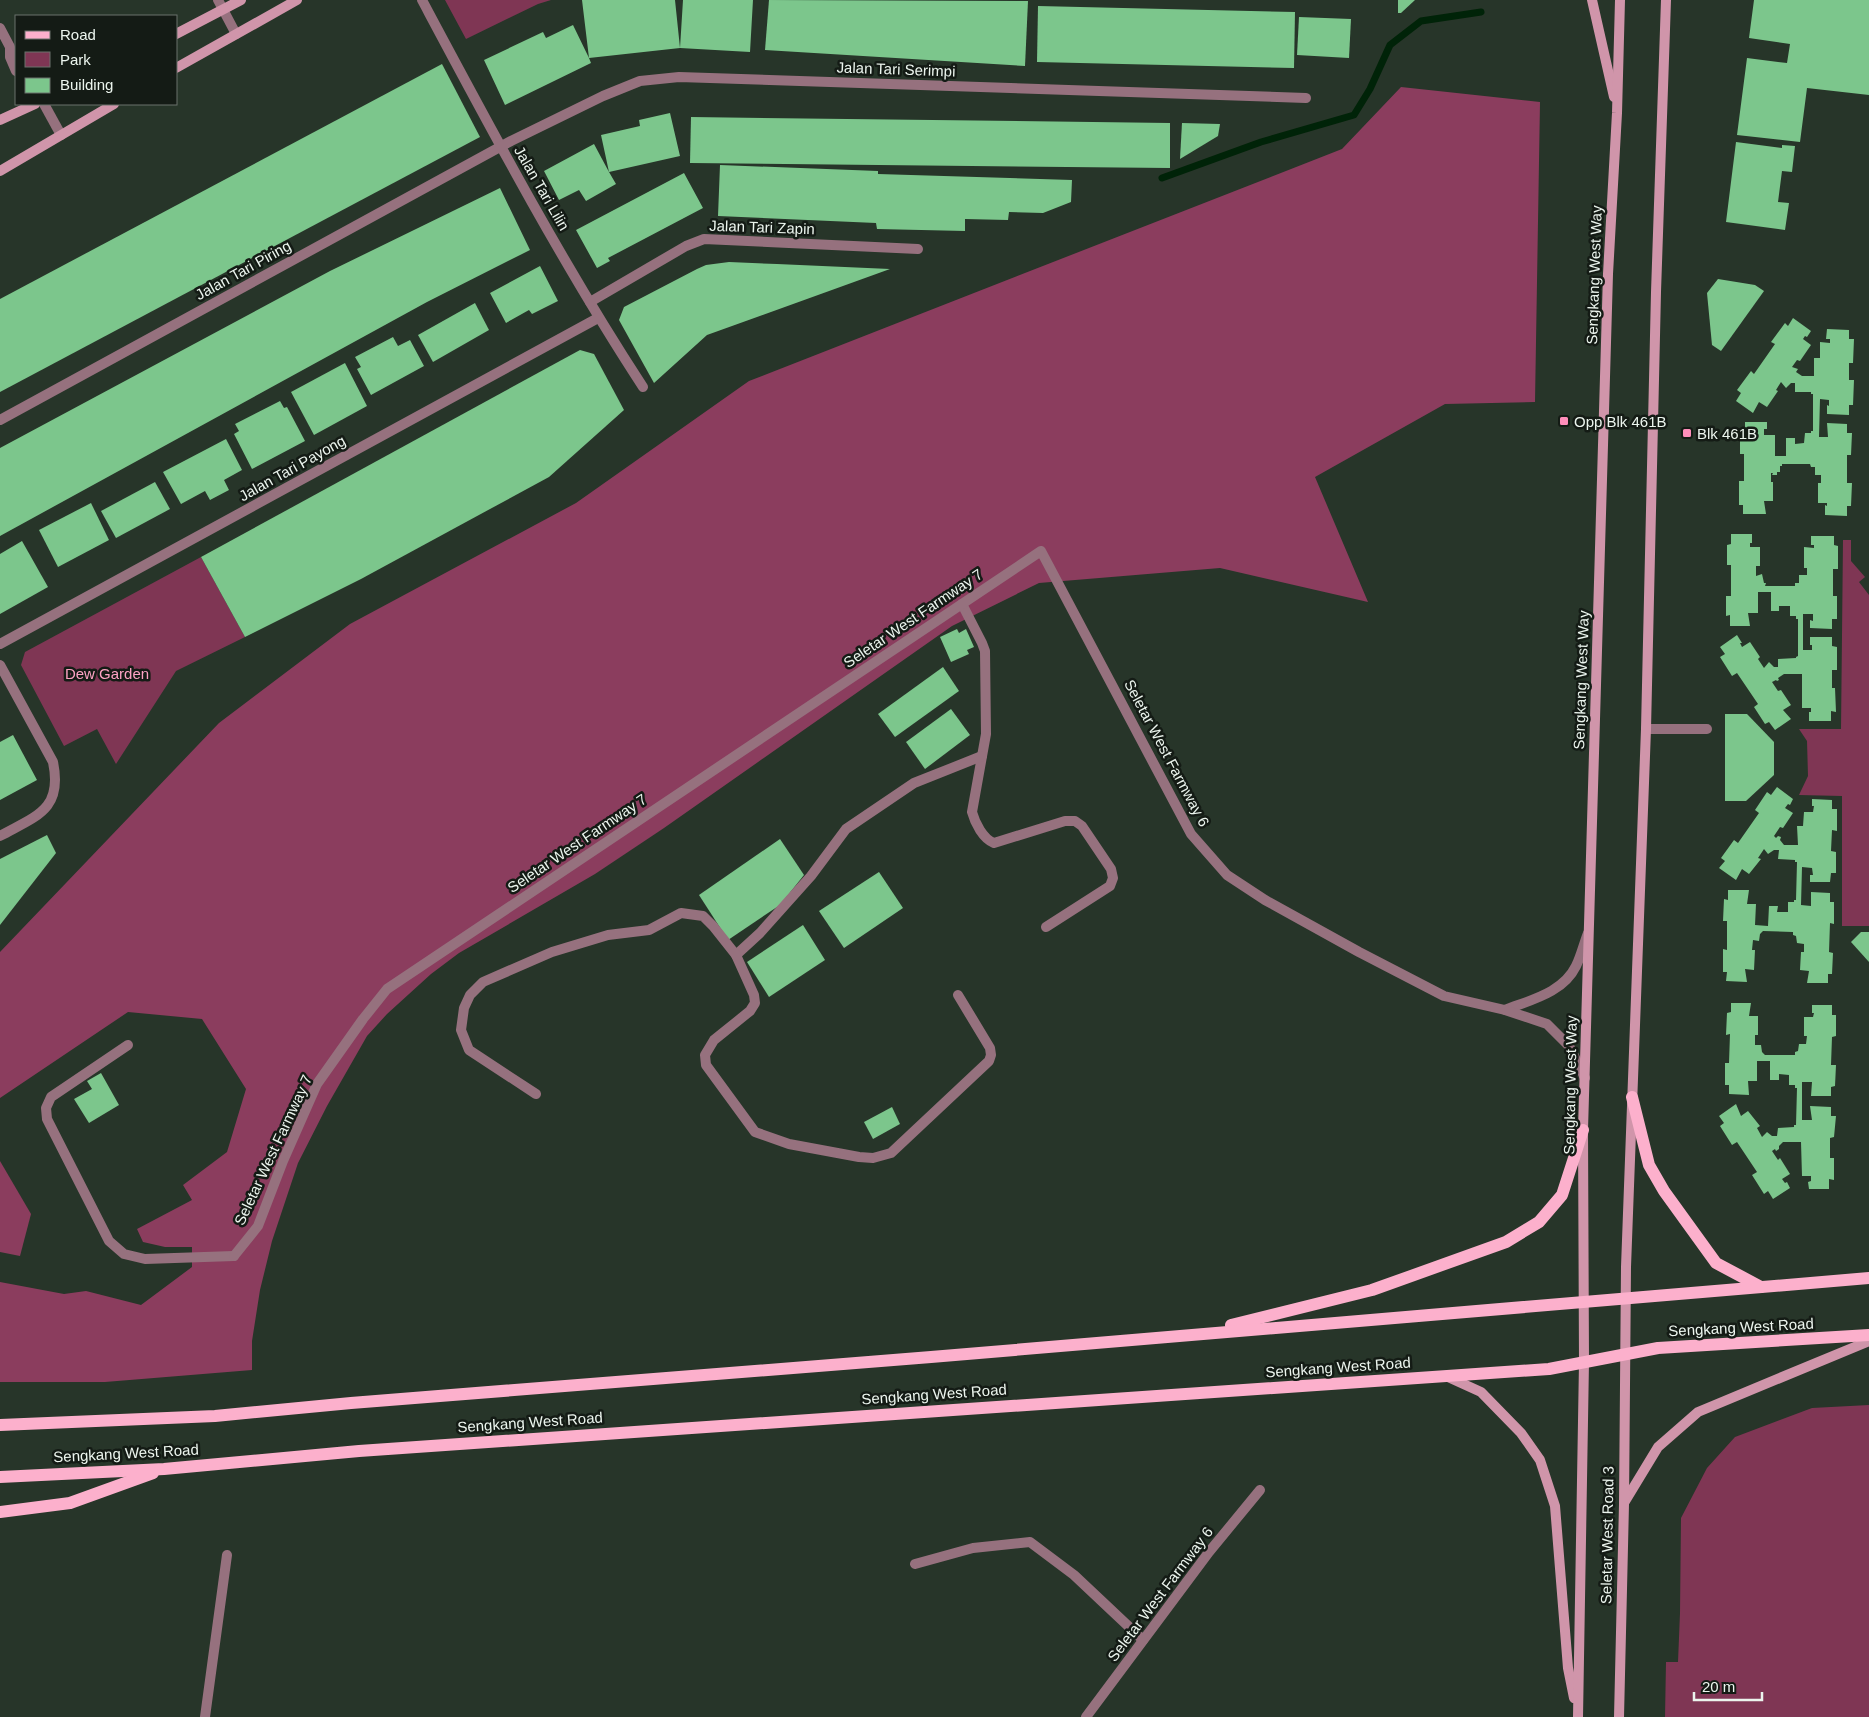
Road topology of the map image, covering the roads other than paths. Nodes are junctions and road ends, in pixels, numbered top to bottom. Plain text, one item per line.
1 (242, 0) edge
2 (297, 0) edge
3 (422, 0) edge
4 (1592, 0) edge
5 (1620, 0) edge
6 (1666, 0) edge
7 (221, 5) edge
8 (0, 28) edge
9 (178, 33) edge
10 (236, 34) junction
11 (13, 52) edge
12 (15, 65) edge
13 (178, 67) edge
14 (1306, 98) dead end
15 (31, 105) edge
16 (45, 105) edge
17 (112, 105) edge
18 (1618, 113) junction
19 (0, 120) edge
20 (61, 135) junction
21 (501, 147) junction
22 (0, 171) edge
23 (918, 249) dead end
24 (590, 302) junction
25 (598, 318) junction
26 (643, 387) dead end
27 (0, 420) edge
28 (1041, 551) joint
29 (962, 604) junction
30 (0, 644) edge
31 (0, 665) edge
32 (1646, 729) junction
33 (1707, 729) dead end
34 (982, 756) junction
35 (0, 836) edge
36 (1046, 927) dead end
37 (1589, 928) junction
38 (736, 955) junction
39 (958, 995) dead end
40 (1505, 1010) junction
41 (128, 1046) dead end
42 (1585, 1078) junction
43 (536, 1094) dead end
44 (1632, 1098) junction
45 (1583, 1130) junction
46 (1869, 1278) edge
47 (1761, 1287) junction
48 (1625, 1299) junction
49 (1584, 1303) junction
50 (1195, 1334) junction
51 (1869, 1335) edge
52 (1869, 1341) edge
53 (1624, 1354) junction
54 (1584, 1362) junction
55 (1448, 1376) junction
56 (0, 1425) edge
57 (164, 1469) junction
58 (0, 1477) edge
59 (1260, 1490) dead end
60 (1624, 1504) junction
61 (0, 1512) edge
62 (227, 1555) dead end
63 (915, 1564) dead end
64 (1143, 1640) junction
65 (205, 1717) edge
66 (1086, 1717) edge
67 (1577, 1717) edge
68 (1620, 1717) edge

1 - 7 main road
2 - 10 main road
3 - 21 street, Jalan Tari Lilin
4 - 18 main road
5 - 18 main road, Sengkang West Way
6 - 32 main road
7 - 9 main road
7 - 10 street
8 - 11 street
10 - 13 main road
11 - 12 street
14 - 21 street, Jalan Tari Serimpi
15 - 19 main road
16 - 20 street
17 - 20 main road
18 - 37 main road, Sengkang West Way
20 - 22 main road
21 - 24 street, Jalan Tari Lilin
21 - 27 street, Jalan Tari Piring
23 - 24 street, Jalan Tari Zapin
24 - 25 street, Jalan Tari Lilin
25 - 26 street, Jalan Tari Lilin
25 - 30 street, Jalan Tari Payong
28 - 29 street, Seletar West Farmway 7
28 - 40 street, Seletar West Farmway 6
29 - 34 street
29 - 41 street, Seletar West Farmway 7
31 - 35 street
32 - 33 street
32 - 44 main road
34 - 36 street
34 - 38 street
37 - 40 street
37 - 42 main road, Sengkang West Way
38 - 39 street
38 - 43 street
40 - 42 street, Seletar West Farmway 6
42 - 45 main road, Sengkang West Way
44 - 47 main road
44 - 48 main road
45 - 49 main road, Sengkang West Way
45 - 50 main road
46 - 47 main road
47 - 48 main road
48 - 49 main road
48 - 53 main road
49 - 50 main road
49 - 54 main road, Sengkang West Way
50 - 56 main road
51 - 53 main road, Sengkang West Road
52 - 60 main road
53 - 54 main road, Sengkang West Road
53 - 60 main road, Seletar West Road 3
54 - 55 main road, Sengkang West Road
54 - 67 main road, Seletar West Road 3
55 - 57 main road, Sengkang West Road
55 - 67 main road, Seletar West Road 3
57 - 58 main road, Sengkang West Road
57 - 61 main road
59 - 64 street, Seletar West Farmway 6
60 - 68 main road, Seletar West Road 3
62 - 65 street
63 - 64 street
64 - 66 street, Seletar West Farmway 6

